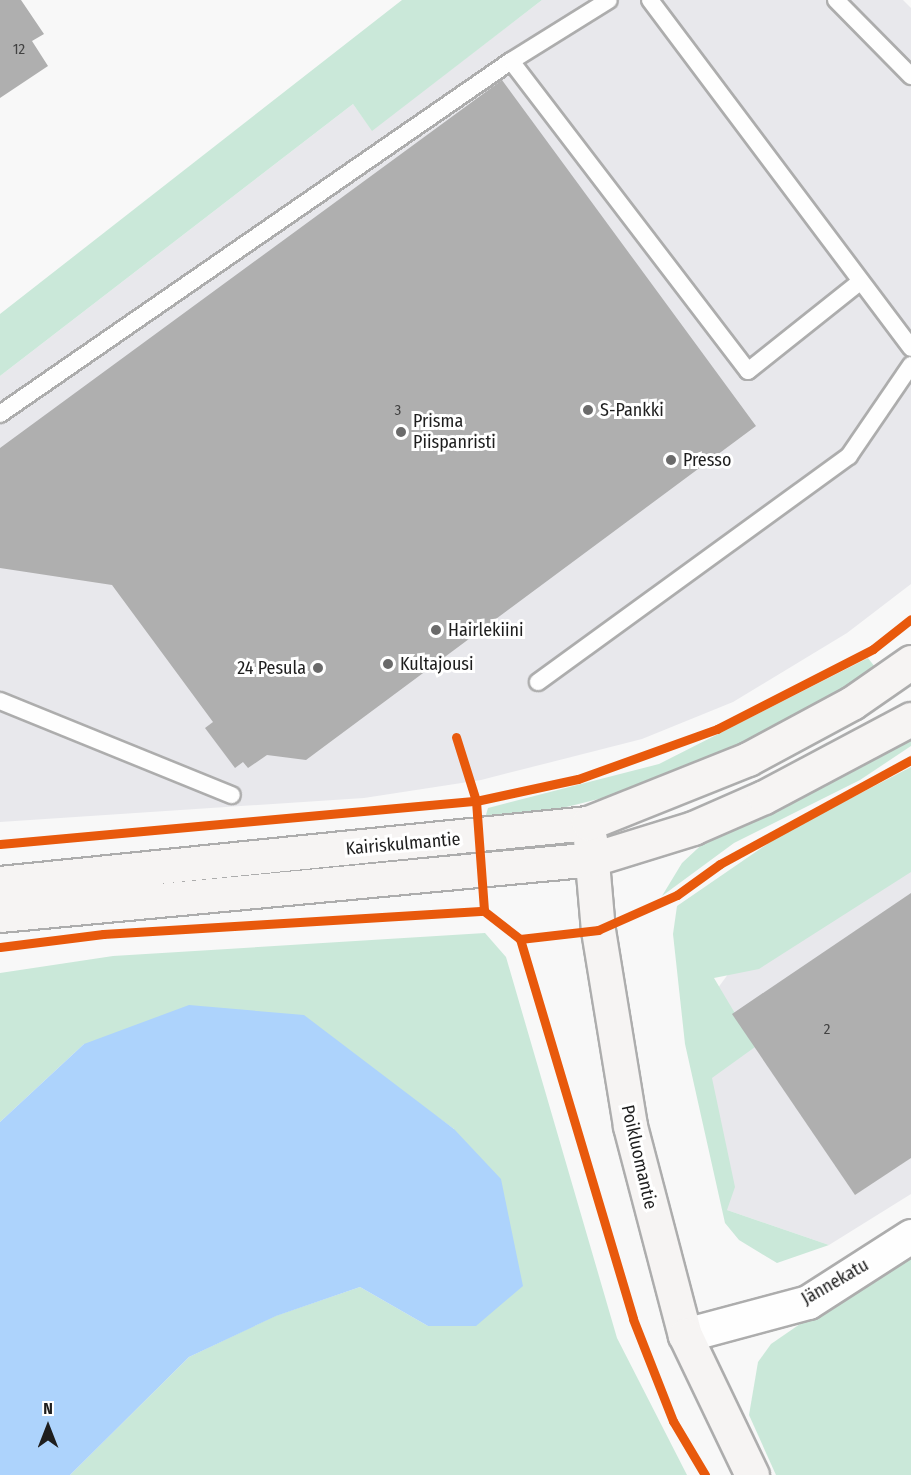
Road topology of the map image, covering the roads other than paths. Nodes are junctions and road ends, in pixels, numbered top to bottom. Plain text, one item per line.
1 (609, 0) edge
2 (650, 0) edge
3 (836, 0) edge
4 (511, 61) junction
5 (911, 76) edge
6 (861, 282) junction
7 (911, 348) edge
8 (911, 366) edge
9 (0, 414) edge
10 (911, 662) edge
11 (538, 682) dead end
12 (0, 701) edge
13 (911, 719) edge
14 (232, 795) dead end
15 (588, 823) junction
16 (593, 859) junction
17 (0, 883) edge
18 (0, 915) edge
19 (911, 1236) edge
20 (685, 1335) junction
21 (752, 1475) edge

1 - 4 lane
2 - 6 lane
3 - 5 lane
4 - 6 lane
4 - 9 lane
6 - 7 lane
8 - 11 lane
10 - 15 street, Kairiskulmantie
12 - 14 lane
13 - 16 street, Kairiskulmantie
15 - 16 street, Poikluomantie
15 - 17 street, Kairiskulmantie
16 - 18 street, Kairiskulmantie
16 - 20 street, Poikluomantie
19 - 20 street, Jännekatu
20 - 21 street, Poikluomantie

